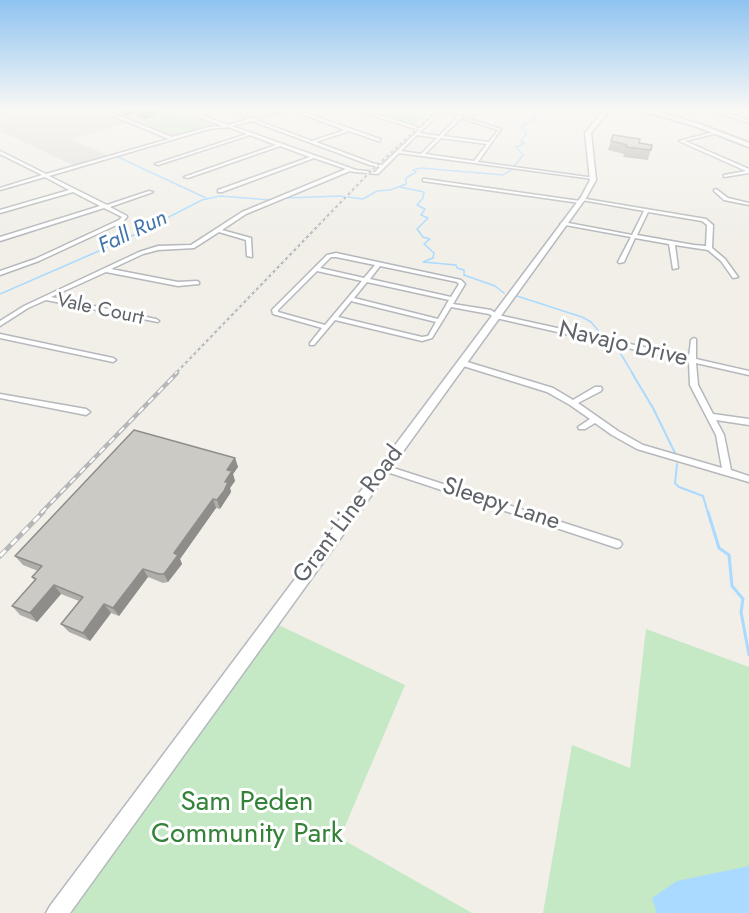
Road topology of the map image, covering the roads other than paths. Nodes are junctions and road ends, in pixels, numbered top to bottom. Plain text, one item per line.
1 (397, 152) edge
2 (1, 153) edge
3 (127, 153) edge
4 (193, 153) edge
5 (257, 153) edge
6 (303, 153) edge
7 (343, 153) edge
8 (401, 153) edge
9 (424, 153) edge
10 (483, 153) edge
11 (590, 153) edge
12 (707, 153) edge
13 (313, 156) junction
14 (421, 156) junction
15 (474, 163) junction
16 (157, 164) dead end
17 (382, 166) junction
18 (350, 169) junction
19 (749, 171) edge
20 (48, 176) junction
21 (726, 176) dead end
22 (186, 177) dead end
23 (593, 178) junction
24 (425, 180) dead end
25 (0, 189) edge
26 (73, 190) junction
27 (716, 190) dead end
28 (220, 191) dead end
29 (151, 192) dead end
30 (581, 201) junction
31 (749, 204) edge
32 (105, 206) junction
33 (647, 210) junction
34 (0, 212) edge
35 (563, 224) junction
36 (218, 230) junction
37 (634, 237) junction
38 (0, 239) edge
39 (672, 243) junction
40 (709, 248) junction
41 (250, 256) dead end
42 (621, 262) dead end
43 (379, 264) junction
44 (675, 268) dead end
45 (316, 269) junction
46 (105, 270) junction
47 (0, 273) edge
48 (735, 277) dead end
49 (366, 280) junction
50 (197, 283) dead end
51 (45, 298) junction
52 (349, 299) junction
53 (452, 303) junction
54 (495, 315) junction
55 (334, 318) junction
56 (156, 321) dead end
57 (440, 321) junction
58 (0, 324) edge
59 (326, 327) junction
60 (0, 336) edge
61 (694, 340) dead end
62 (312, 344) dead end
63 (113, 360) dead end
64 (692, 361) junction
65 (462, 363) junction
66 (749, 373) edge
67 (598, 389) dead end
68 (0, 396) edge
69 (573, 403) junction
70 (86, 412) dead end
71 (710, 416) junction
72 (596, 419) junction
73 (749, 422) edge
74 (582, 427) dead end
75 (384, 468) junction
76 (727, 473) junction
77 (749, 479) edge
78 (617, 544) dead end
79 (57, 913) edge

1 - 17 street
2 - 20 street
3 - 20 street
4 - 16 street
5 - 22 street
6 - 13 street
7 - 17 street
8 - 14 street
9 - 14 street
10 - 15 street
11 - 23 main road
12 - 19 street
13 - 18 street
13 - 28 street
14 - 15 street
15 - 23 street
17 - 18 street
18 - 36 street
19 - 21 street
20 - 25 street
20 - 26 street
23 - 30 main road, Grant Line Road
24 - 30 street
26 - 32 street
26 - 34 street
27 - 31 street
29 - 32 street
30 - 33 street
30 - 35 main road, Grant Line Road
32 - 38 street
32 - 47 street
33 - 37 street
33 - 40 street
35 - 37 street
35 - 54 main road, Grant Line Road
36 - 41 street
36 - 46 street
37 - 39 street
37 - 42 street
39 - 40 street
39 - 44 street
40 - 48 street
43 - 45 street
43 - 49 street
43 - 53 street
45 - 49 street
45 - 59 street
46 - 50 street
46 - 51 street
49 - 52 street
49 - 53 street
51 - 56 street, Vale Court
51 - 58 street
52 - 55 street
52 - 57 street
53 - 54 street
53 - 57 street
54 - 64 street, Navajo Drive
54 - 65 main road, Grant Line Road
55 - 57 street
55 - 59 street
59 - 62 street
60 - 63 street
61 - 64 street
64 - 66 street, Navajo Drive
64 - 71 street
65 - 69 street
65 - 75 main road, Grant Line Road
67 - 69 street
68 - 70 street
69 - 72 street
71 - 73 street
71 - 76 street
72 - 74 street
72 - 76 street
75 - 78 street, Sleepy Lane
75 - 79 main road, Grant Line Road
76 - 77 street

